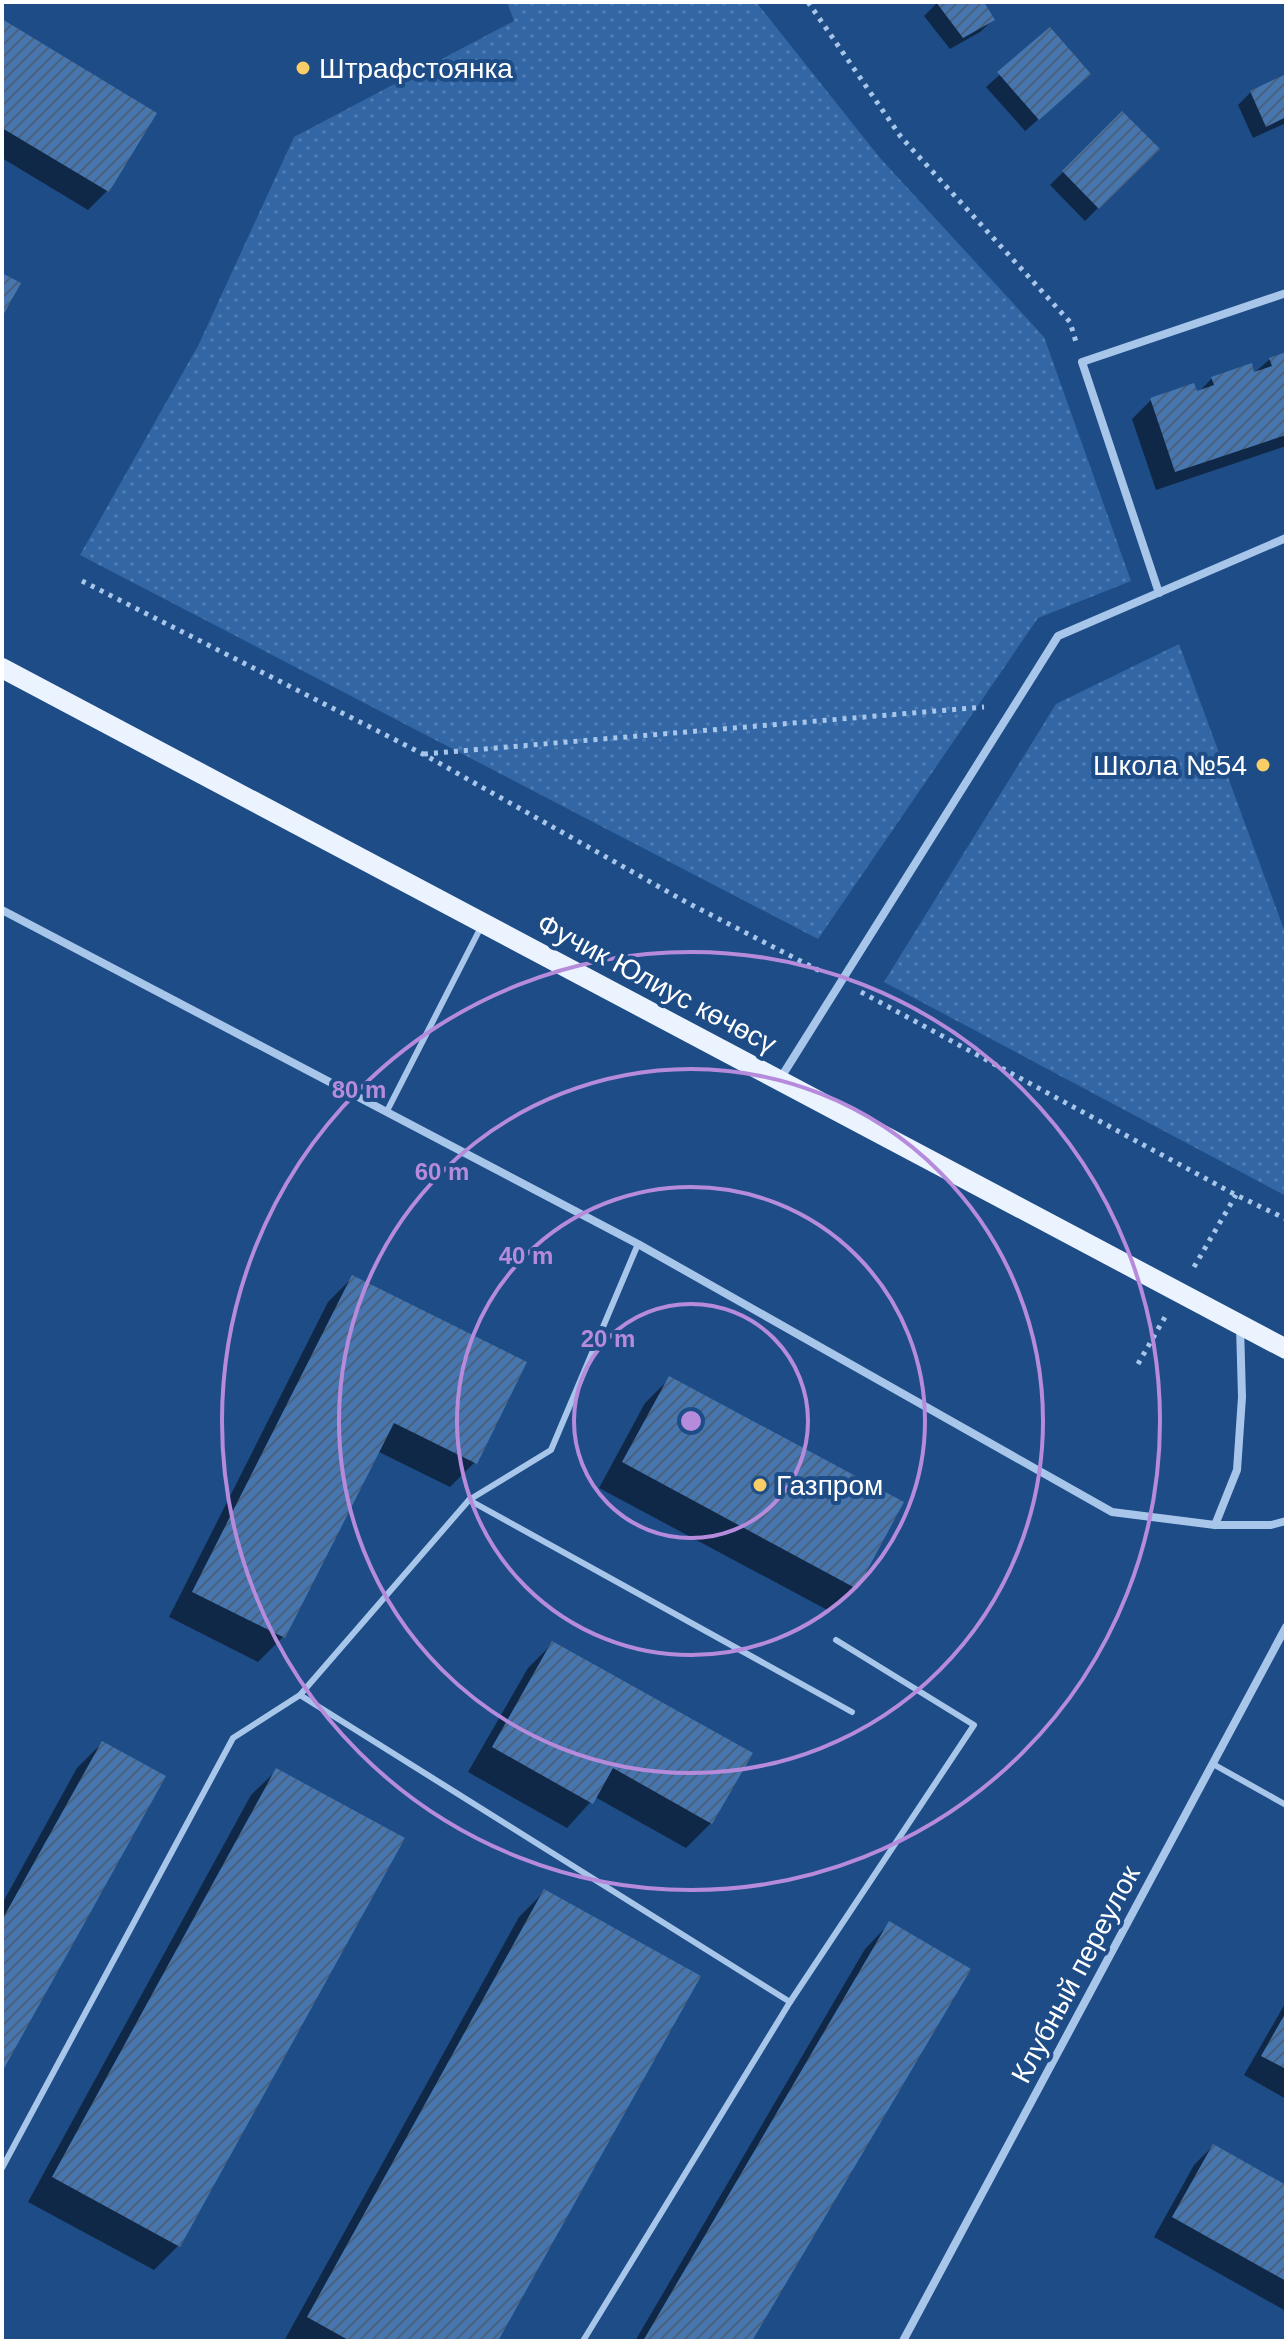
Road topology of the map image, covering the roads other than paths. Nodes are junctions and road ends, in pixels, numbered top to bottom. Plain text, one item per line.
1 (1286, 293) edge
2 (1286, 538) edge
3 (1159, 593) junction
4 (2, 668) edge
5 (2, 910) edge
6 (483, 923) junction
7 (779, 1080) junction
8 (387, 1111) junction
9 (638, 1244) junction
10 (1240, 1324) junction
11 (1286, 1349) edge
12 (469, 1500) junction
13 (1286, 1521) edge
14 (1215, 1525) junction
15 (1286, 1627) edge
16 (836, 1640) dead end
17 (300, 1695) junction
18 (852, 1712) dead end
19 (1213, 1764) junction
20 (1286, 1805) edge
21 (790, 2002) junction
22 (2, 2168) edge
23 (583, 2341) edge
24 (903, 2341) edge

1 - 3 street
2 - 3 street
3 - 7 street
4 - 6 main road, Фучик Юлиус көчөсү
5 - 8 street
6 - 7 main road, Фучик Юлиус көчөсү
6 - 8 lane
7 - 10 main road, Фучик Юлиус көчөсү
8 - 9 street
9 - 12 lane
9 - 14 street
10 - 11 main road, Фучик Юлиус көчөсү
10 - 14 street
12 - 17 lane
12 - 18 lane
13 - 14 street
15 - 19 street, Клубный переулок
16 - 21 lane
17 - 21 lane
17 - 22 lane
19 - 20 lane
19 - 24 street, Клубный переулок
21 - 23 lane

